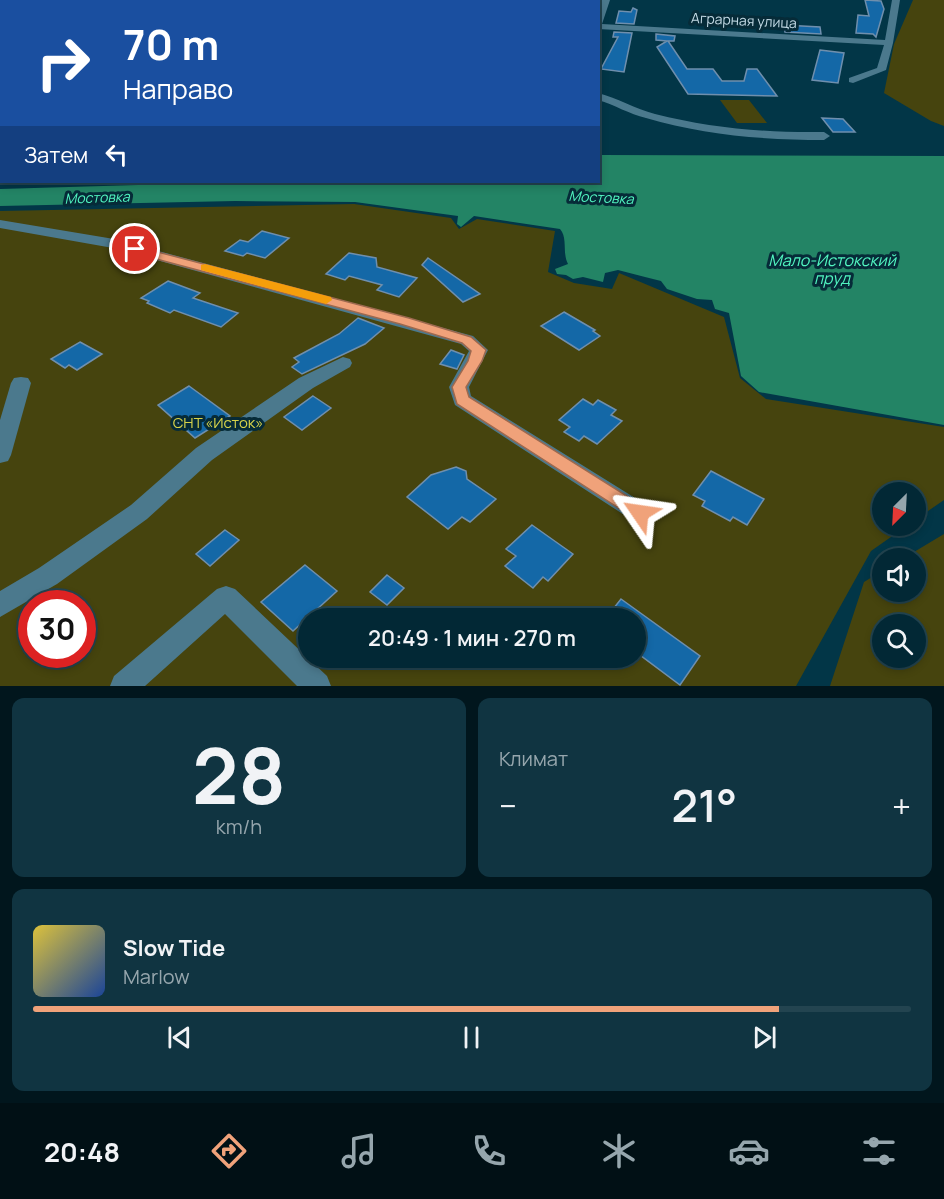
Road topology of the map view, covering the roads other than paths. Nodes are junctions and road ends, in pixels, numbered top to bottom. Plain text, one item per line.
1 (606, 0) edge
2 (896, 0) edge
3 (600, 18) edge
4 (600, 24) edge
5 (889, 43) junction
6 (853, 80) dead end
7 (600, 97) edge
8 (824, 136) dead end
9 (0, 224) edge
10 (344, 363) dead end
11 (21, 383) dead end
12 (0, 455) edge
13 (640, 513) dead end
14 (0, 605) edge
15 (124, 686) edge
16 (317, 686) edge

1 - 3 street
2 - 5 street
4 - 5 street, Аграрная улица
5 - 6 street
7 - 8 street
9 - 13 street
10 - 14 street
11 - 12 street
15 - 16 street

